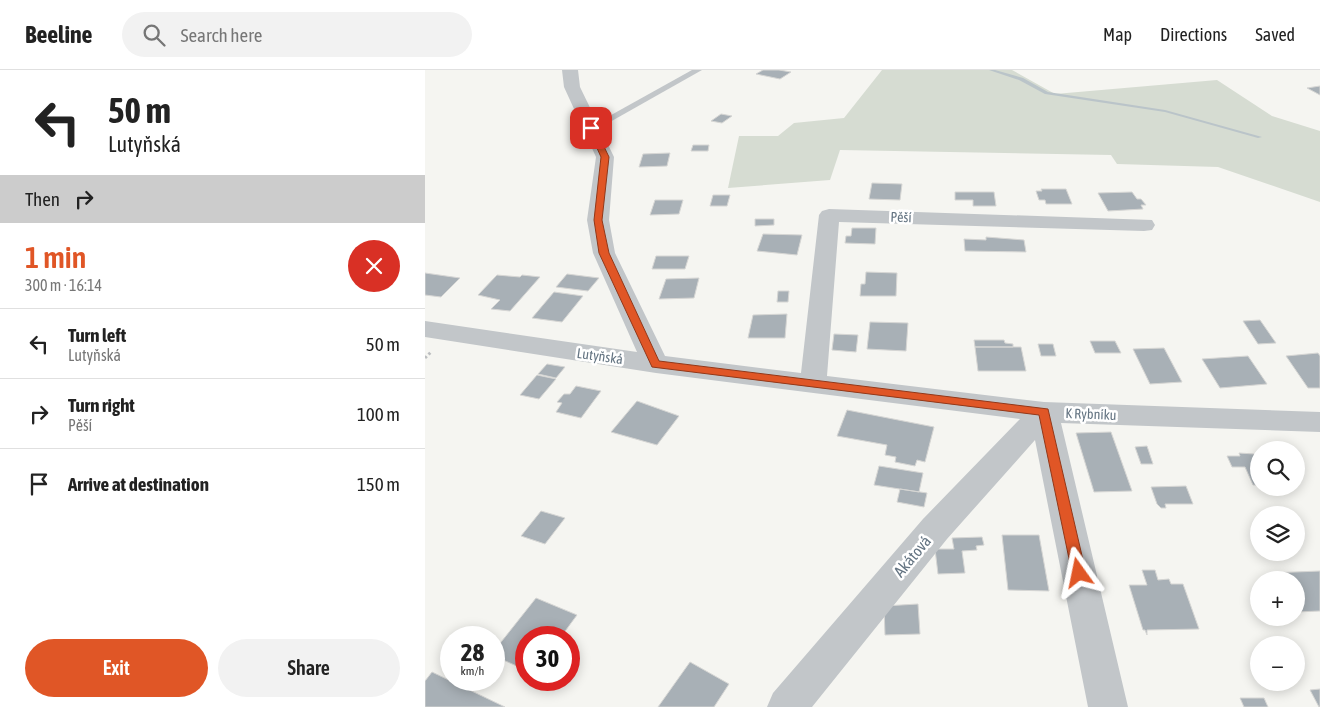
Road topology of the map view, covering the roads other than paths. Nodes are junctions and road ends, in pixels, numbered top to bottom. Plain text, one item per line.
1 (570, 70) edge
2 (698, 70) edge
3 (591, 128) junction
4 (1144, 225) dead end
5 (425, 329) edge
6 (655, 364) junction
7 (813, 384) junction
8 (1044, 412) junction
9 (1320, 422) edge
10 (787, 707) edge
11 (1108, 707) edge

1 - 3 street
2 - 3 lane
3 - 6 street
4 - 7 street, Pěší
5 - 6 street, Lutyňská
6 - 7 street, Lutyňská
7 - 8 street, Lutyňská
8 - 9 street, K Rybníku
8 - 10 street, Akátová
8 - 11 street, K Rybníku

